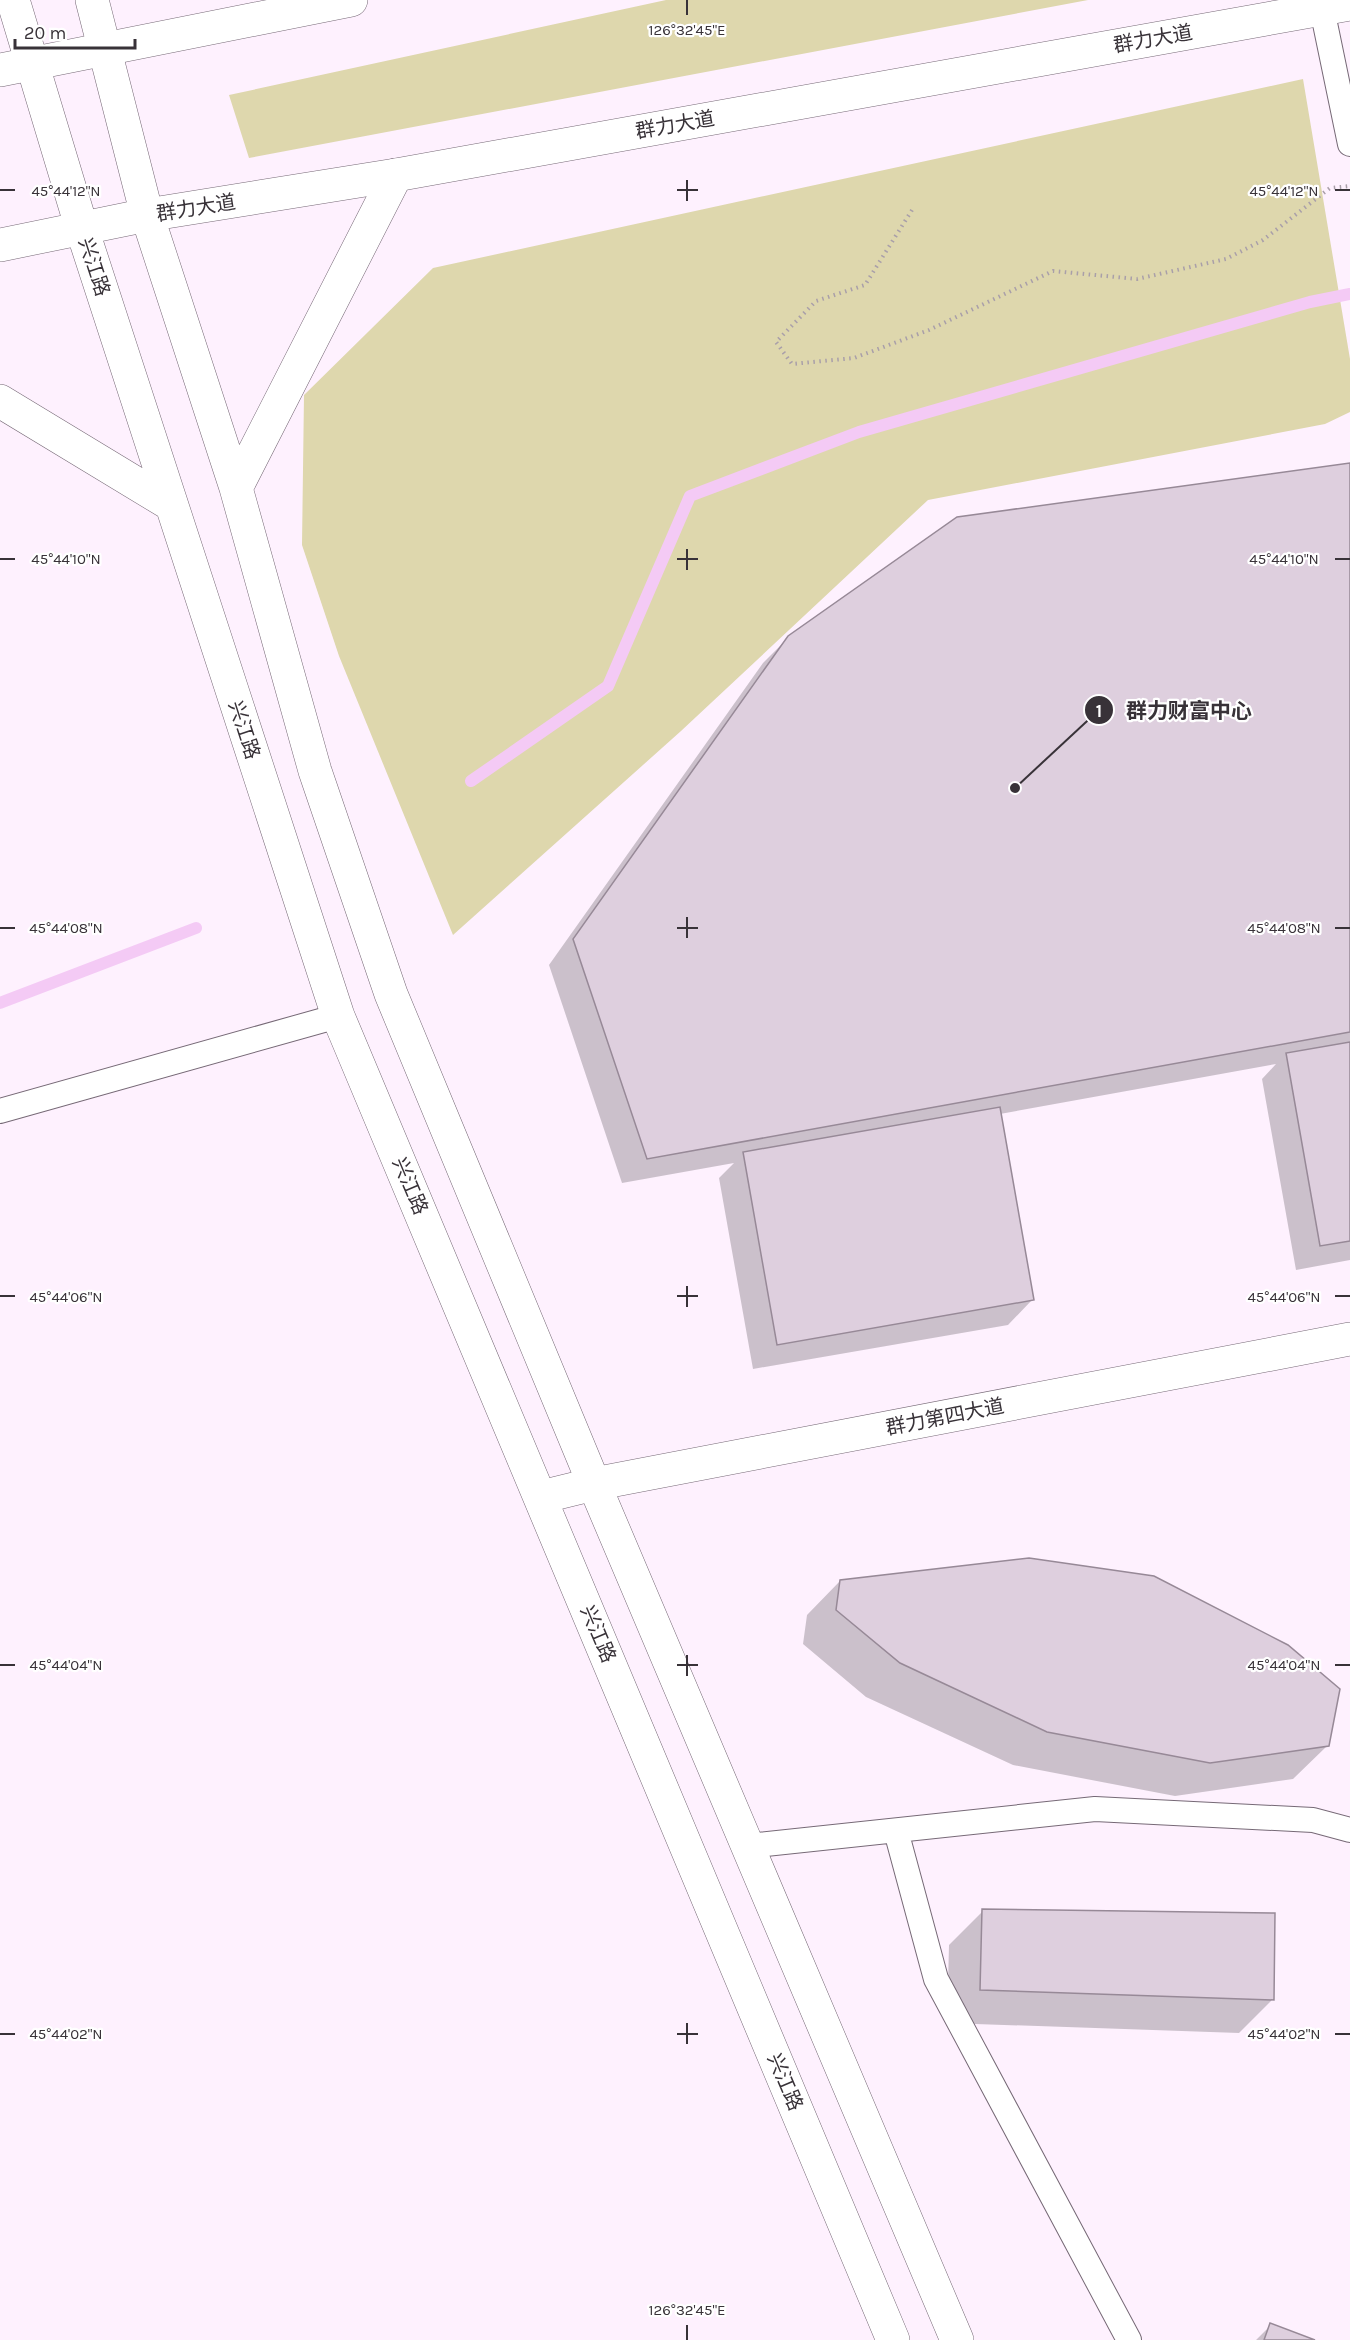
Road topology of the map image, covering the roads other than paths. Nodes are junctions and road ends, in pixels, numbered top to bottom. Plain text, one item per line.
1 (13, 0) edge
2 (92, 0) edge
3 (351, 0) edge
4 (1336, 6) edge
5 (104, 48) junction
6 (15, 67) edge
7 (1349, 141) edge
8 (396, 175) junction
9 (147, 215) junction
10 (82, 229) junction
11 (0, 245) edge
12 (0, 401) edge
13 (236, 488) junction
14 (170, 504) junction
15 (338, 1016) junction
16 (0, 1111) edge
17 (1350, 1339) edge
18 (594, 1484) junction
19 (541, 1497) junction
20 (1350, 1830) edge
21 (896, 1831) junction
22 (748, 1846) junction
23 (893, 2340) edge
24 (957, 2340) edge
25 (1129, 2340) edge

1 - 6 main road, 兴江路
2 - 5 main road
3 - 5 main road
4 - 7 lane
4 - 8 main road, 群力大道
5 - 6 main road
5 - 9 main road
6 - 10 main road, 兴江路
8 - 9 main road, 群力大道
8 - 13 main road
9 - 10 main road, 群力大道
9 - 13 main road
10 - 11 main road, 群力大道
10 - 14 main road, 兴江路
12 - 14 main road
13 - 18 main road
14 - 15 main road, 兴江路
15 - 16 lane
15 - 19 main road, 兴江路
17 - 18 main road, 群力第四大道
18 - 19 main road, 群力第四大道
18 - 22 main road
19 - 23 main road, 兴江路
20 - 21 lane
21 - 22 lane
21 - 25 lane
22 - 24 main road

